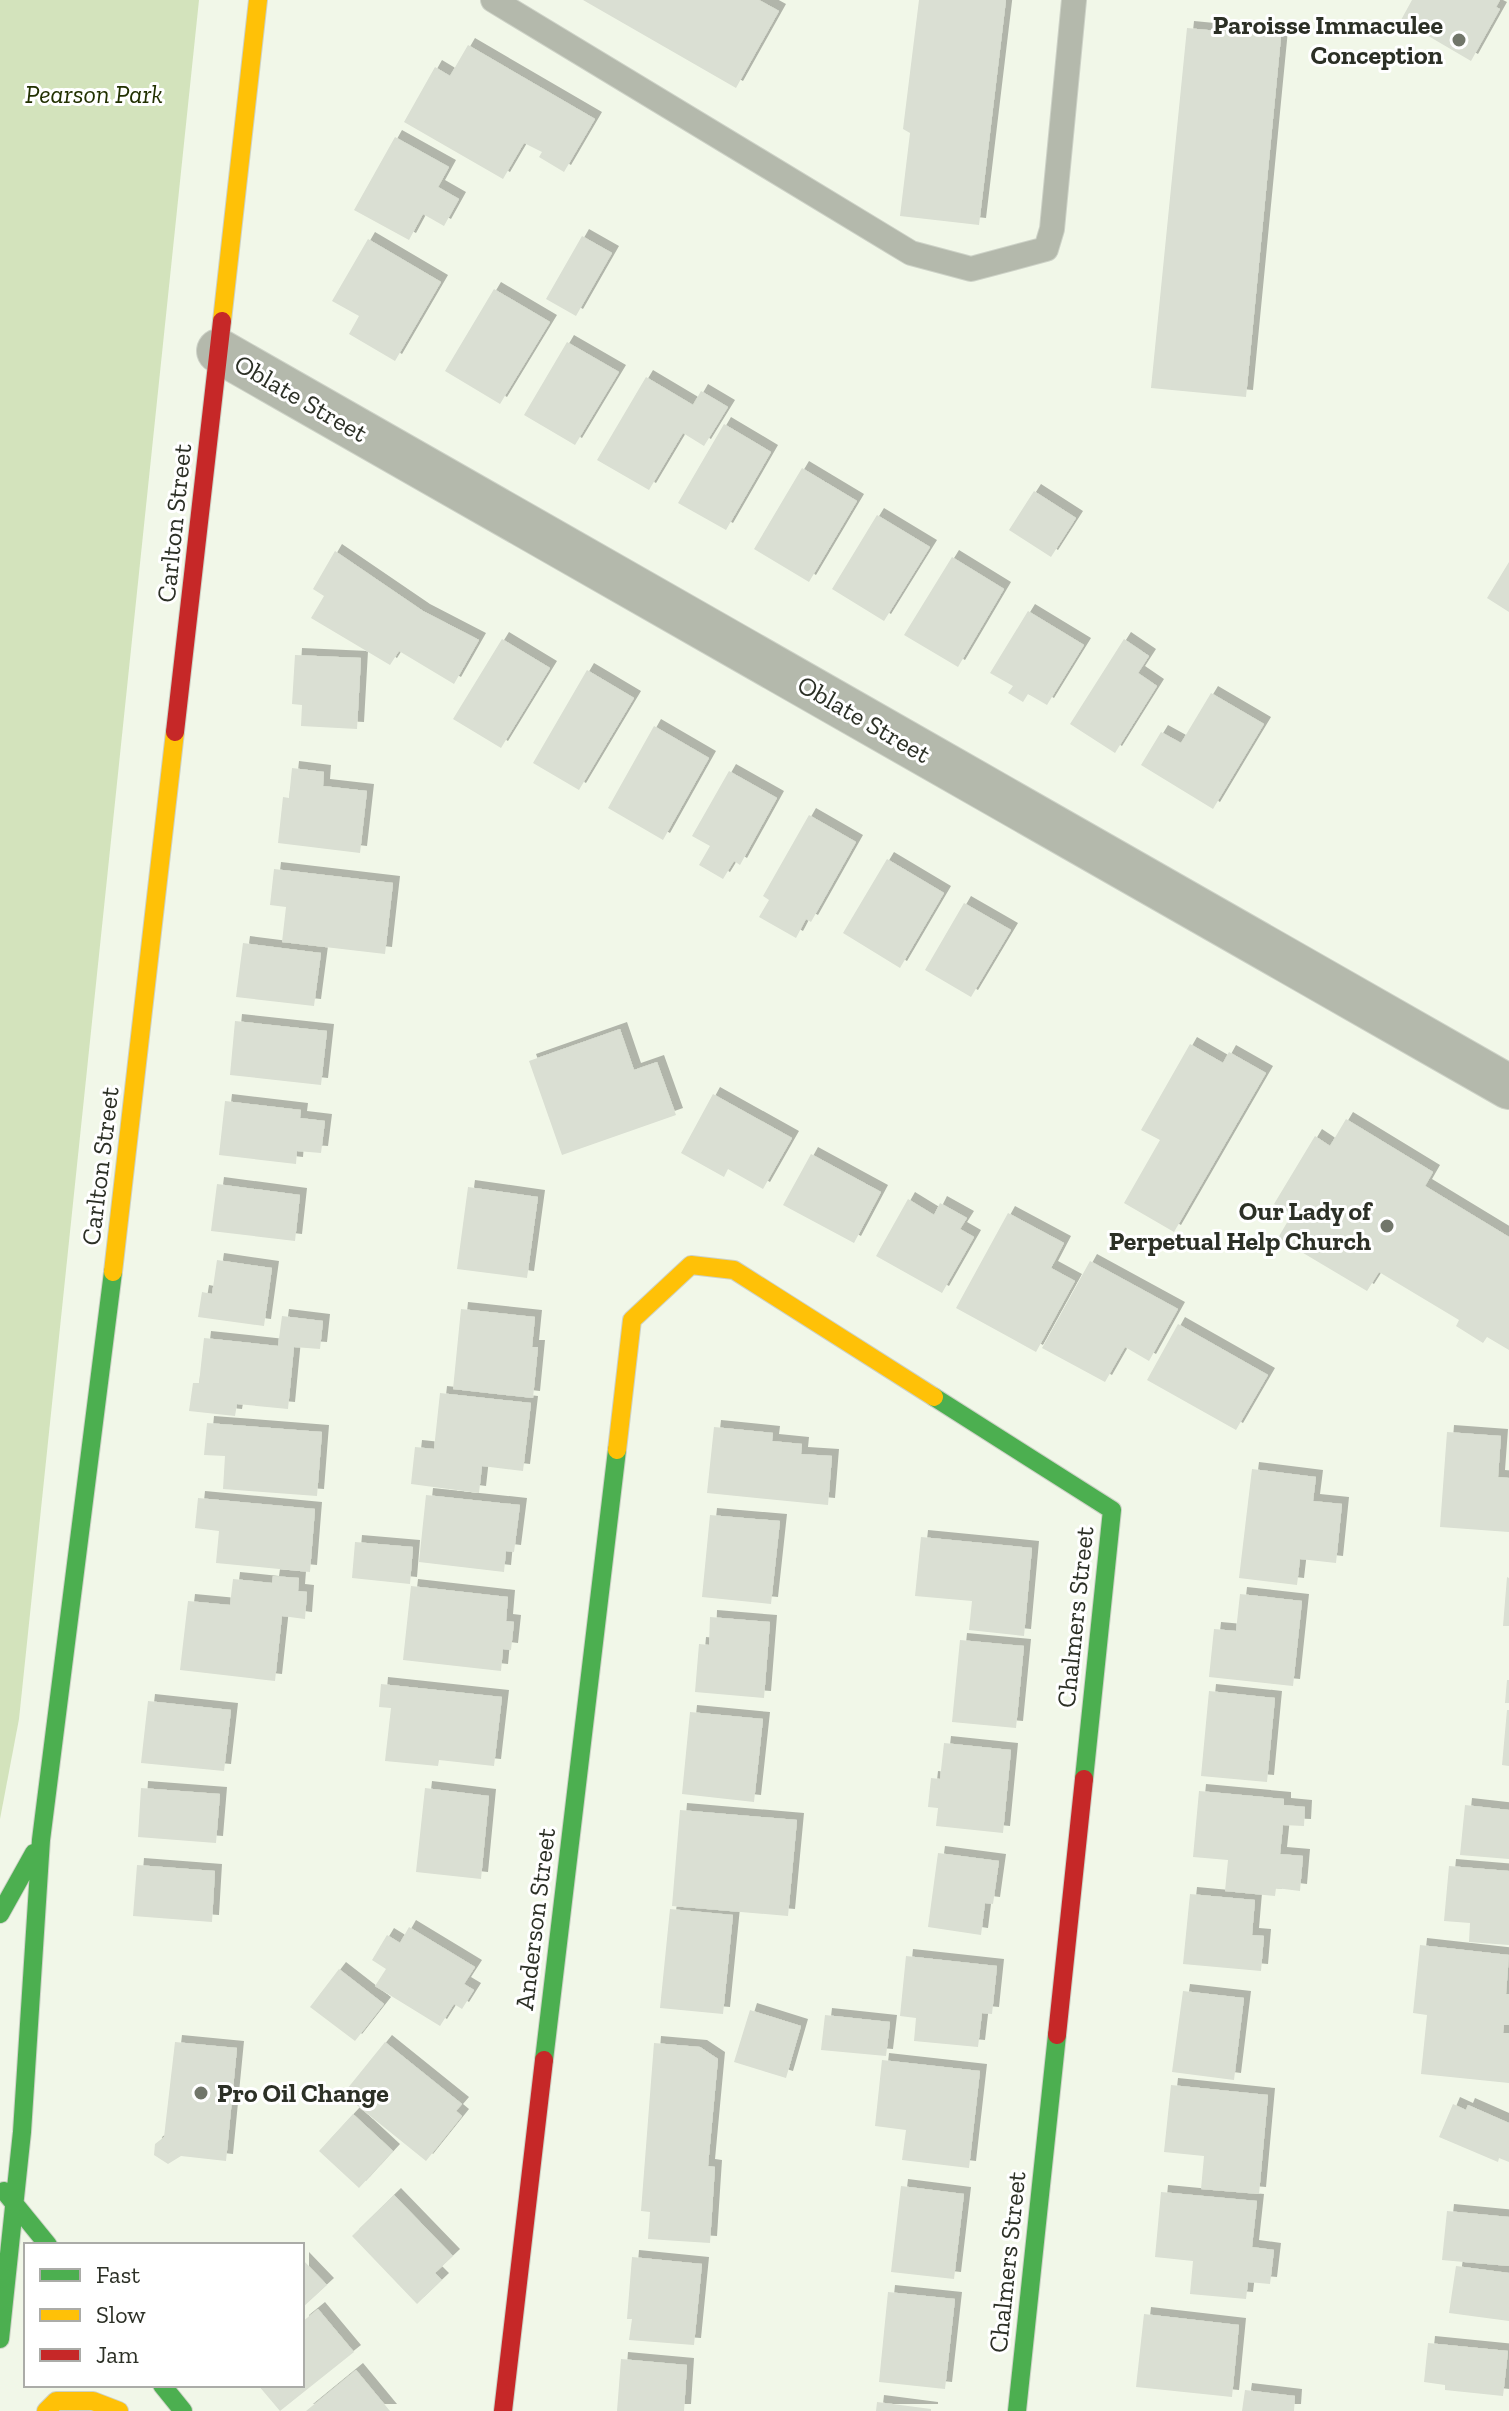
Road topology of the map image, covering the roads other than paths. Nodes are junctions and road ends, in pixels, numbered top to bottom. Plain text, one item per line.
1 (258, 0) edge
2 (493, 0) edge
3 (1074, 0) edge
4 (219, 351) junction
5 (1509, 1087) edge
6 (619, 1432) joint
7 (41, 1840) junction
8 (0, 1914) edge
9 (0, 2186) edge
10 (14, 2204) junction
11 (46, 2243) edge
12 (0, 2339) edge
13 (164, 2387) edge
14 (46, 2411) edge
15 (119, 2411) edge
16 (183, 2411) edge
17 (503, 2411) edge
18 (1017, 2411) edge

1 - 4 main road, Carlton Street
2 - 3 lane
4 - 5 street, Oblate Street
4 - 7 main road, Carlton Street
6 - 17 main road, Anderson Street
6 - 18 main road, Chalmers Street
7 - 8 main road
7 - 10 main road, Carlton Street
9 - 10 main road
10 - 11 main road
10 - 12 main road, Carlton Street
13 - 16 main road
14 - 15 main road

